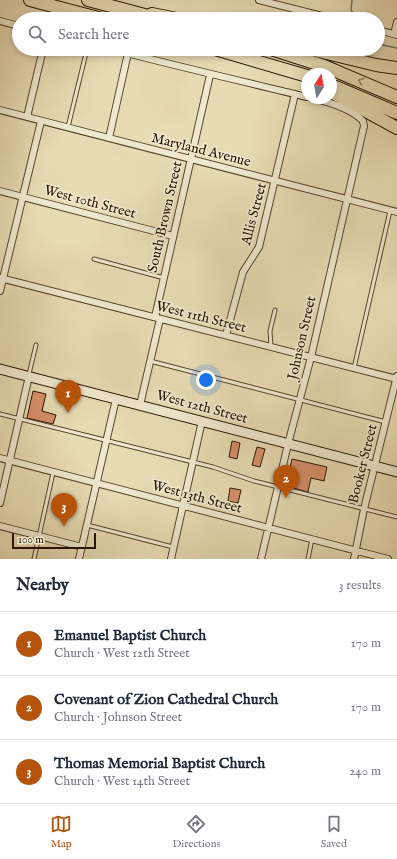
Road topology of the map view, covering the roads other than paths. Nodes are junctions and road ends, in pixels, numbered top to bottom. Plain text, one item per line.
1 (27, 0) edge
2 (30, 0) edge
3 (88, 0) edge
4 (259, 0) edge
5 (42, 3) junction
6 (118, 8) junction
7 (76, 12) edge
8 (133, 12) edge
9 (139, 12) edge
10 (306, 12) edge
11 (0, 21) edge
12 (397, 22) edge
13 (12, 24) edge
14 (385, 32) edge
15 (396, 34) edge
16 (41, 56) edge
17 (85, 56) edge
18 (127, 56) edge
19 (141, 56) edge
20 (240, 56) edge
21 (293, 56) edge
22 (339, 56) edge
23 (262, 62) junction
24 (397, 68) edge
25 (301, 74) edge
26 (210, 75) junction
27 (301, 78) edge
28 (337, 88) edge
29 (295, 94) junction
30 (337, 95) edge
31 (301, 96) edge
32 (397, 97) edge
33 (330, 104) edge
34 (0, 110) edge
35 (397, 113) edge
36 (27, 117) junction
37 (41, 121) junction
38 (68, 127) junction
39 (397, 128) edge
40 (109, 138) junction
41 (191, 159) junction
42 (275, 181) junction
43 (0, 191) edge
44 (23, 197) junction
45 (347, 200) junction
46 (390, 211) junction
47 (397, 212) edge
48 (173, 236) junction
49 (94, 259) dead end
50 (2, 278) edge
51 (164, 278) junction
52 (0, 291) edge
53 (275, 310) dead end
54 (158, 318) junction
55 (226, 335) junction
56 (36, 345) dead end
57 (271, 347) junction
58 (312, 357) junction
59 (150, 361) junction
60 (354, 368) junction
61 (0, 369) edge
62 (29, 376) junction
63 (397, 378) edge
64 (116, 399) junction
65 (300, 399) junction
66 (140, 405) junction
67 (0, 414) edge
68 (20, 419) junction
69 (202, 421) junction
70 (386, 422) junction
71 (106, 442) junction
72 (288, 444) junction
73 (0, 458) edge
74 (9, 460) junction
75 (193, 464) junction
76 (374, 466) junction
77 (397, 472) edge
78 (53, 473) junction
79 (96, 483) junction
80 (279, 486) junction
81 (0, 503) edge
82 (183, 505) junction
83 (364, 509) junction
84 (397, 517) edge
85 (87, 525) junction
86 (0, 526) edge
87 (268, 528) junction
88 (39, 536) junction
89 (312, 539) junction
90 (82, 547) junction
91 (173, 547) junction
92 (356, 550) junction
93 (34, 559) edge
94 (80, 559) edge
95 (171, 559) edge
96 (261, 559) edge
97 (308, 559) edge
98 (354, 559) edge
99 (388, 559) edge

1 - 5 highway
2 - 5 highway
3 - 6 highway
4 - 10 street
5 - 7 highway
6 - 8 highway
6 - 9 highway
11 - 13 street
12 - 15 street
14 - 15 street
16 - 36 street
17 - 38 lane
18 - 40 street
19 - 26 street
20 - 23 highway
32 -> 21 highway
22 - 24 highway
23 - 25 highway
23 - 27 highway
26 - 29 street
26 - 41 street, South Brown Street
28 - 35 highway
29 - 31 street
29 - 42 street, Allis Street
30 - 39 highway
33 - 45 street, Johnson Street
34 - 36 street, Maryland Avenue
36 - 37 street, Maryland Avenue
37 - 38 street, Maryland Avenue
37 - 44 street
38 - 40 street, Maryland Avenue
40 - 41 street, Maryland Avenue
41 - 42 street, Maryland Avenue
41 - 48 street, South Brown Street
42 - 45 street, Maryland Avenue
42 - 55 street, Allis Street
43 - 44 street, West 10th Street
44 - 48 street, West 10th Street
44 - 50 street
45 - 46 street, Maryland Avenue
45 - 58 street, Johnson Street
46 - 47 street, Maryland Avenue
46 - 60 lane
48 - 51 street, South Brown Street
49 - 51 lane
50 - 52 street
50 - 54 street, West 11th Street
51 - 54 street, South Brown Street
53 - 57 lane
54 - 55 street, West 11th Street
54 - 59 street, South Brown Street
55 - 57 street, West 11th Street
56 - 62 lane
57 - 58 street, West 11th Street
58 - 60 street, West 11th Street
58 - 65 street, Johnson Street
59 - 65 lane
59 - 66 street, South Brown Street
60 - 63 street, West 11th Street
61 - 62 main road, West 12th Street
62 - 64 main road, West 12th Street
62 - 68 street
63 - 70 street, Booker Street
64 - 66 main road, West 12th Street
64 - 71 street
65 - 70 lane
65 - 72 street, Johnson Street
66 - 69 main road, West 12th Street
67 - 68 lane
68 - 71 lane
68 - 74 street
69 - 72 main road, West 12th Street
69 - 75 street
70 - 76 street, Booker Street
71 - 75 lane
71 - 79 street
72 - 76 main road, West 12th Street
72 - 80 street, Johnson Street
73 - 74 street, West 13th Street
74 - 78 street, West 13th Street
74 - 81 street
75 - 80 lane
75 - 82 street
76 - 77 main road, West 12th Street
76 - 83 street, Booker Street
78 - 79 street, West 13th Street
78 - 88 lane
79 - 82 street, West 13th Street
79 - 85 street
80 - 83 lane
80 - 87 street, Johnson Street
82 - 87 street, West 13th Street
82 - 91 street
83 - 84 lane
83 - 92 street, Booker Street
85 - 90 street
85 - 91 lane
86 - 88 street
87 - 89 street, West 13th Street
87 - 96 street, Johnson Street
88 - 90 street
88 - 93 lane
89 - 92 street, West 13th Street
89 - 97 lane
90 - 94 street
91 - 95 street
92 - 98 street, Booker Street
92 - 99 street, West 13th Street

